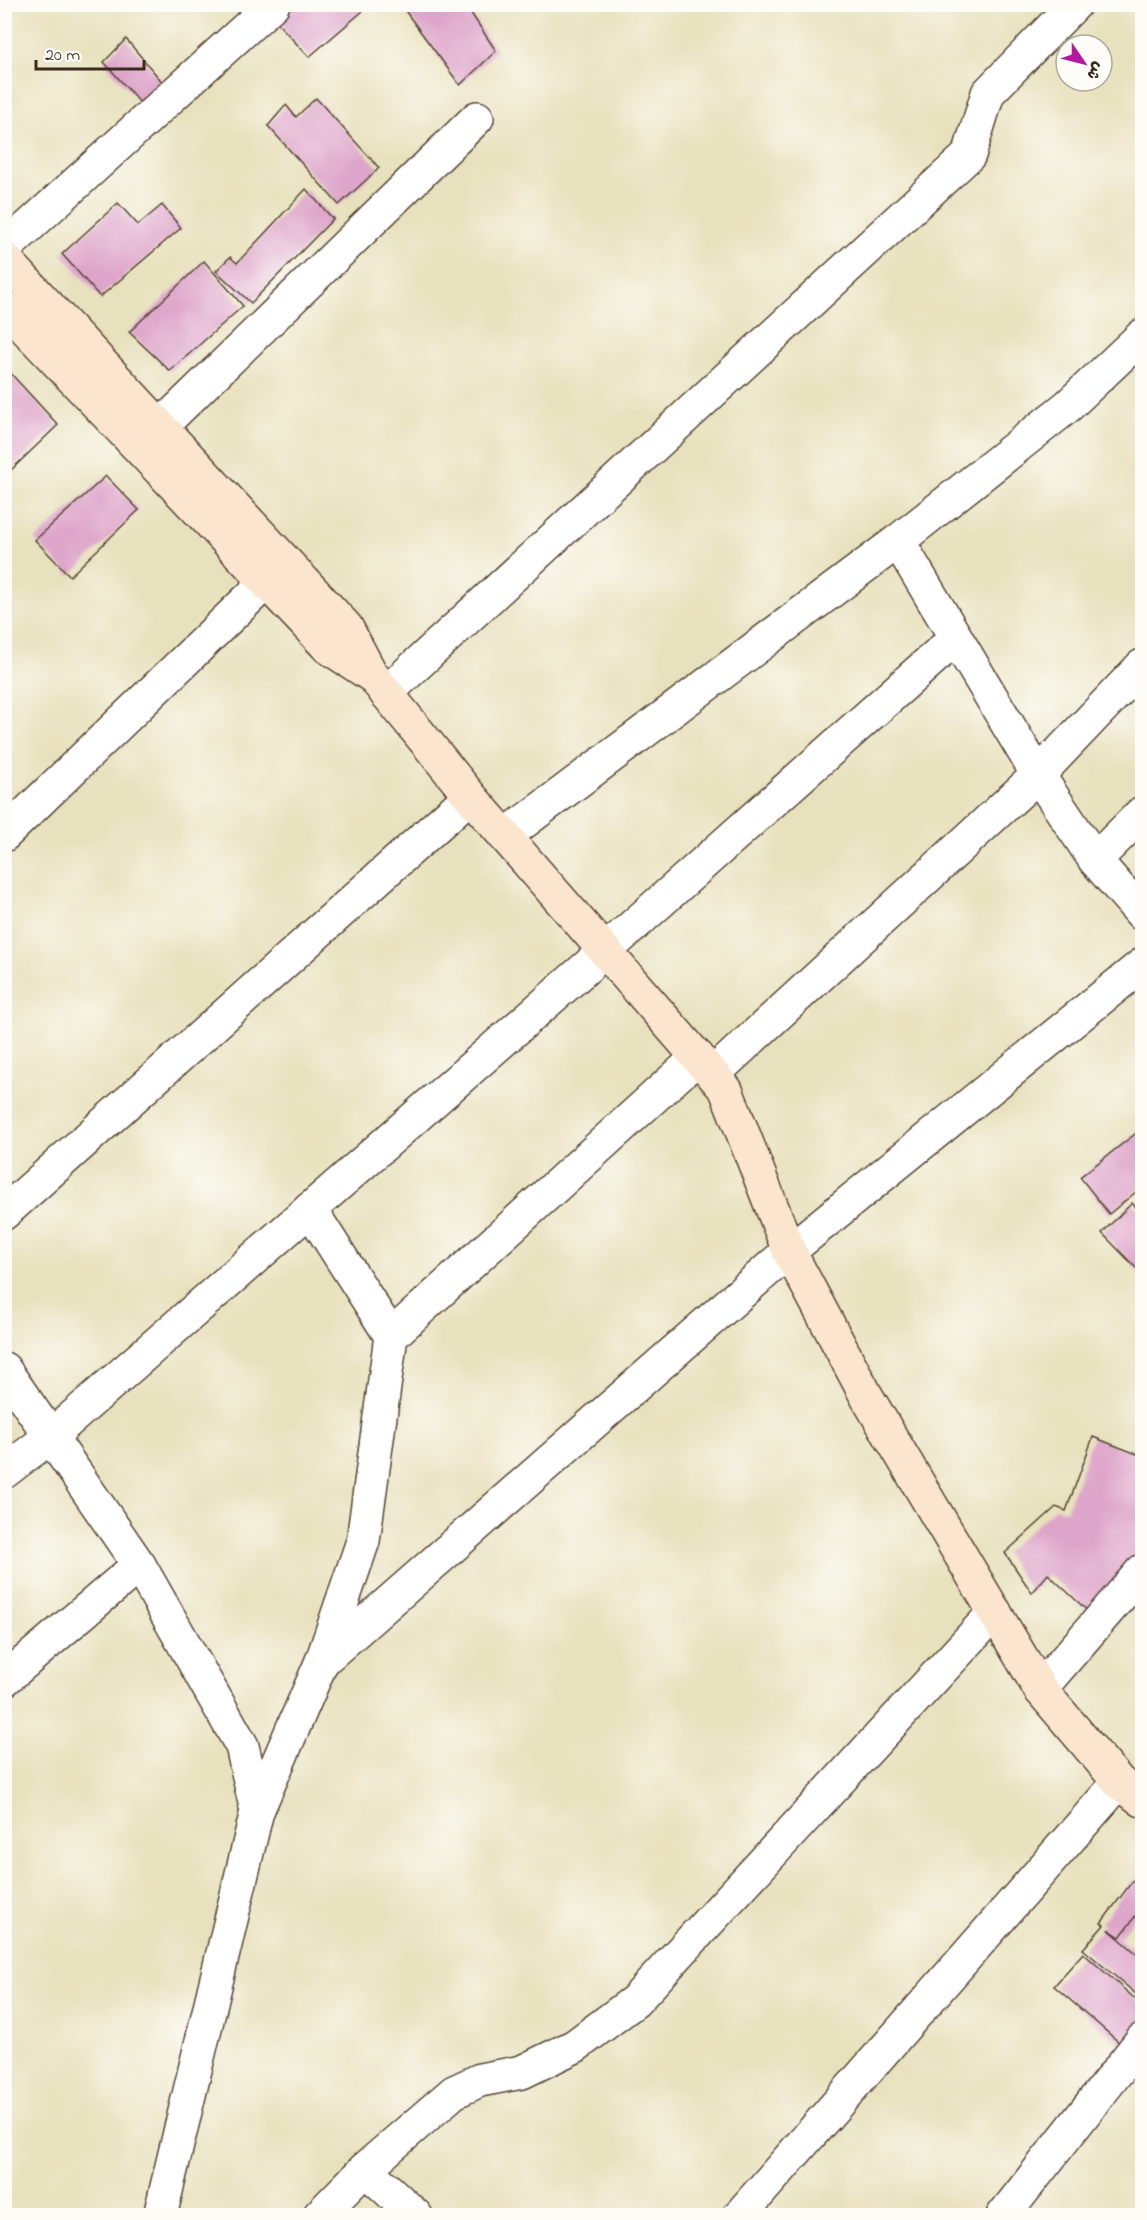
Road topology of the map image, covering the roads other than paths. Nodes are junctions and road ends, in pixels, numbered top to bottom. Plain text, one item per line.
1 (273, 4) edge
2 (1075, 4) edge
3 (477, 118) dead end
4 (4, 249) edge
5 (4, 258) edge
6 (4, 306) edge
7 (1143, 336) edge
8 (160, 427) junction
9 (898, 541) junction
10 (266, 583) junction
11 (956, 638) junction
12 (1143, 666) edge
13 (378, 684) junction
14 (1038, 775) junction
15 (470, 796) junction
16 (1143, 813) edge
17 (4, 835) edge
18 (505, 836) junction
19 (1095, 860) junction
20 (1143, 914) edge
21 (605, 951) junction
22 (1143, 965) edge
23 (705, 1066) junction
24 (310, 1209) junction
25 (4, 1213) edge
26 (789, 1251) junction
27 (391, 1336) junction
28 (4, 1369) edge
29 (50, 1437) junction
30 (4, 1472) edge
31 (139, 1565) junction
32 (1143, 1571) edge
33 (995, 1612) junction
34 (322, 1661) junction
35 (4, 1680) edge
36 (1040, 1689) junction
37 (1131, 1791) edge
38 (257, 1811) junction
39 (1143, 2040) edge
40 (365, 2169) junction
41 (160, 2216) edge
42 (319, 2216) edge
43 (416, 2216) edge
44 (739, 2216) edge
45 (1003, 2216) edge

1 - 4 street
2 - 13 street
3 - 8 street
5 - 8 main road
6 - 10 main road
7 - 9 street
8 - 13 main road
9 - 11 street
9 - 18 street
10 - 13 main road
10 - 17 street
11 - 14 street
11 - 21 street
12 - 14 street
13 - 15 main road
14 - 19 street
14 - 23 street
15 - 18 main road
15 - 25 street
16 - 19 street
18 - 21 main road
19 - 20 street
21 - 23 main road
21 - 24 street
22 - 26 street
23 - 26 main road
23 - 27 street
24 - 27 street
24 - 29 street
26 - 33 main road
26 - 34 street
27 - 34 street
28 - 29 street
29 - 30 street
29 - 31 street
31 - 35 street
31 - 38 street
32 - 36 street
33 - 36 main road
33 - 40 street
34 - 38 street
36 - 37 main road
37 - 44 street
38 - 41 street
39 - 45 street
40 - 42 street
40 - 43 street

